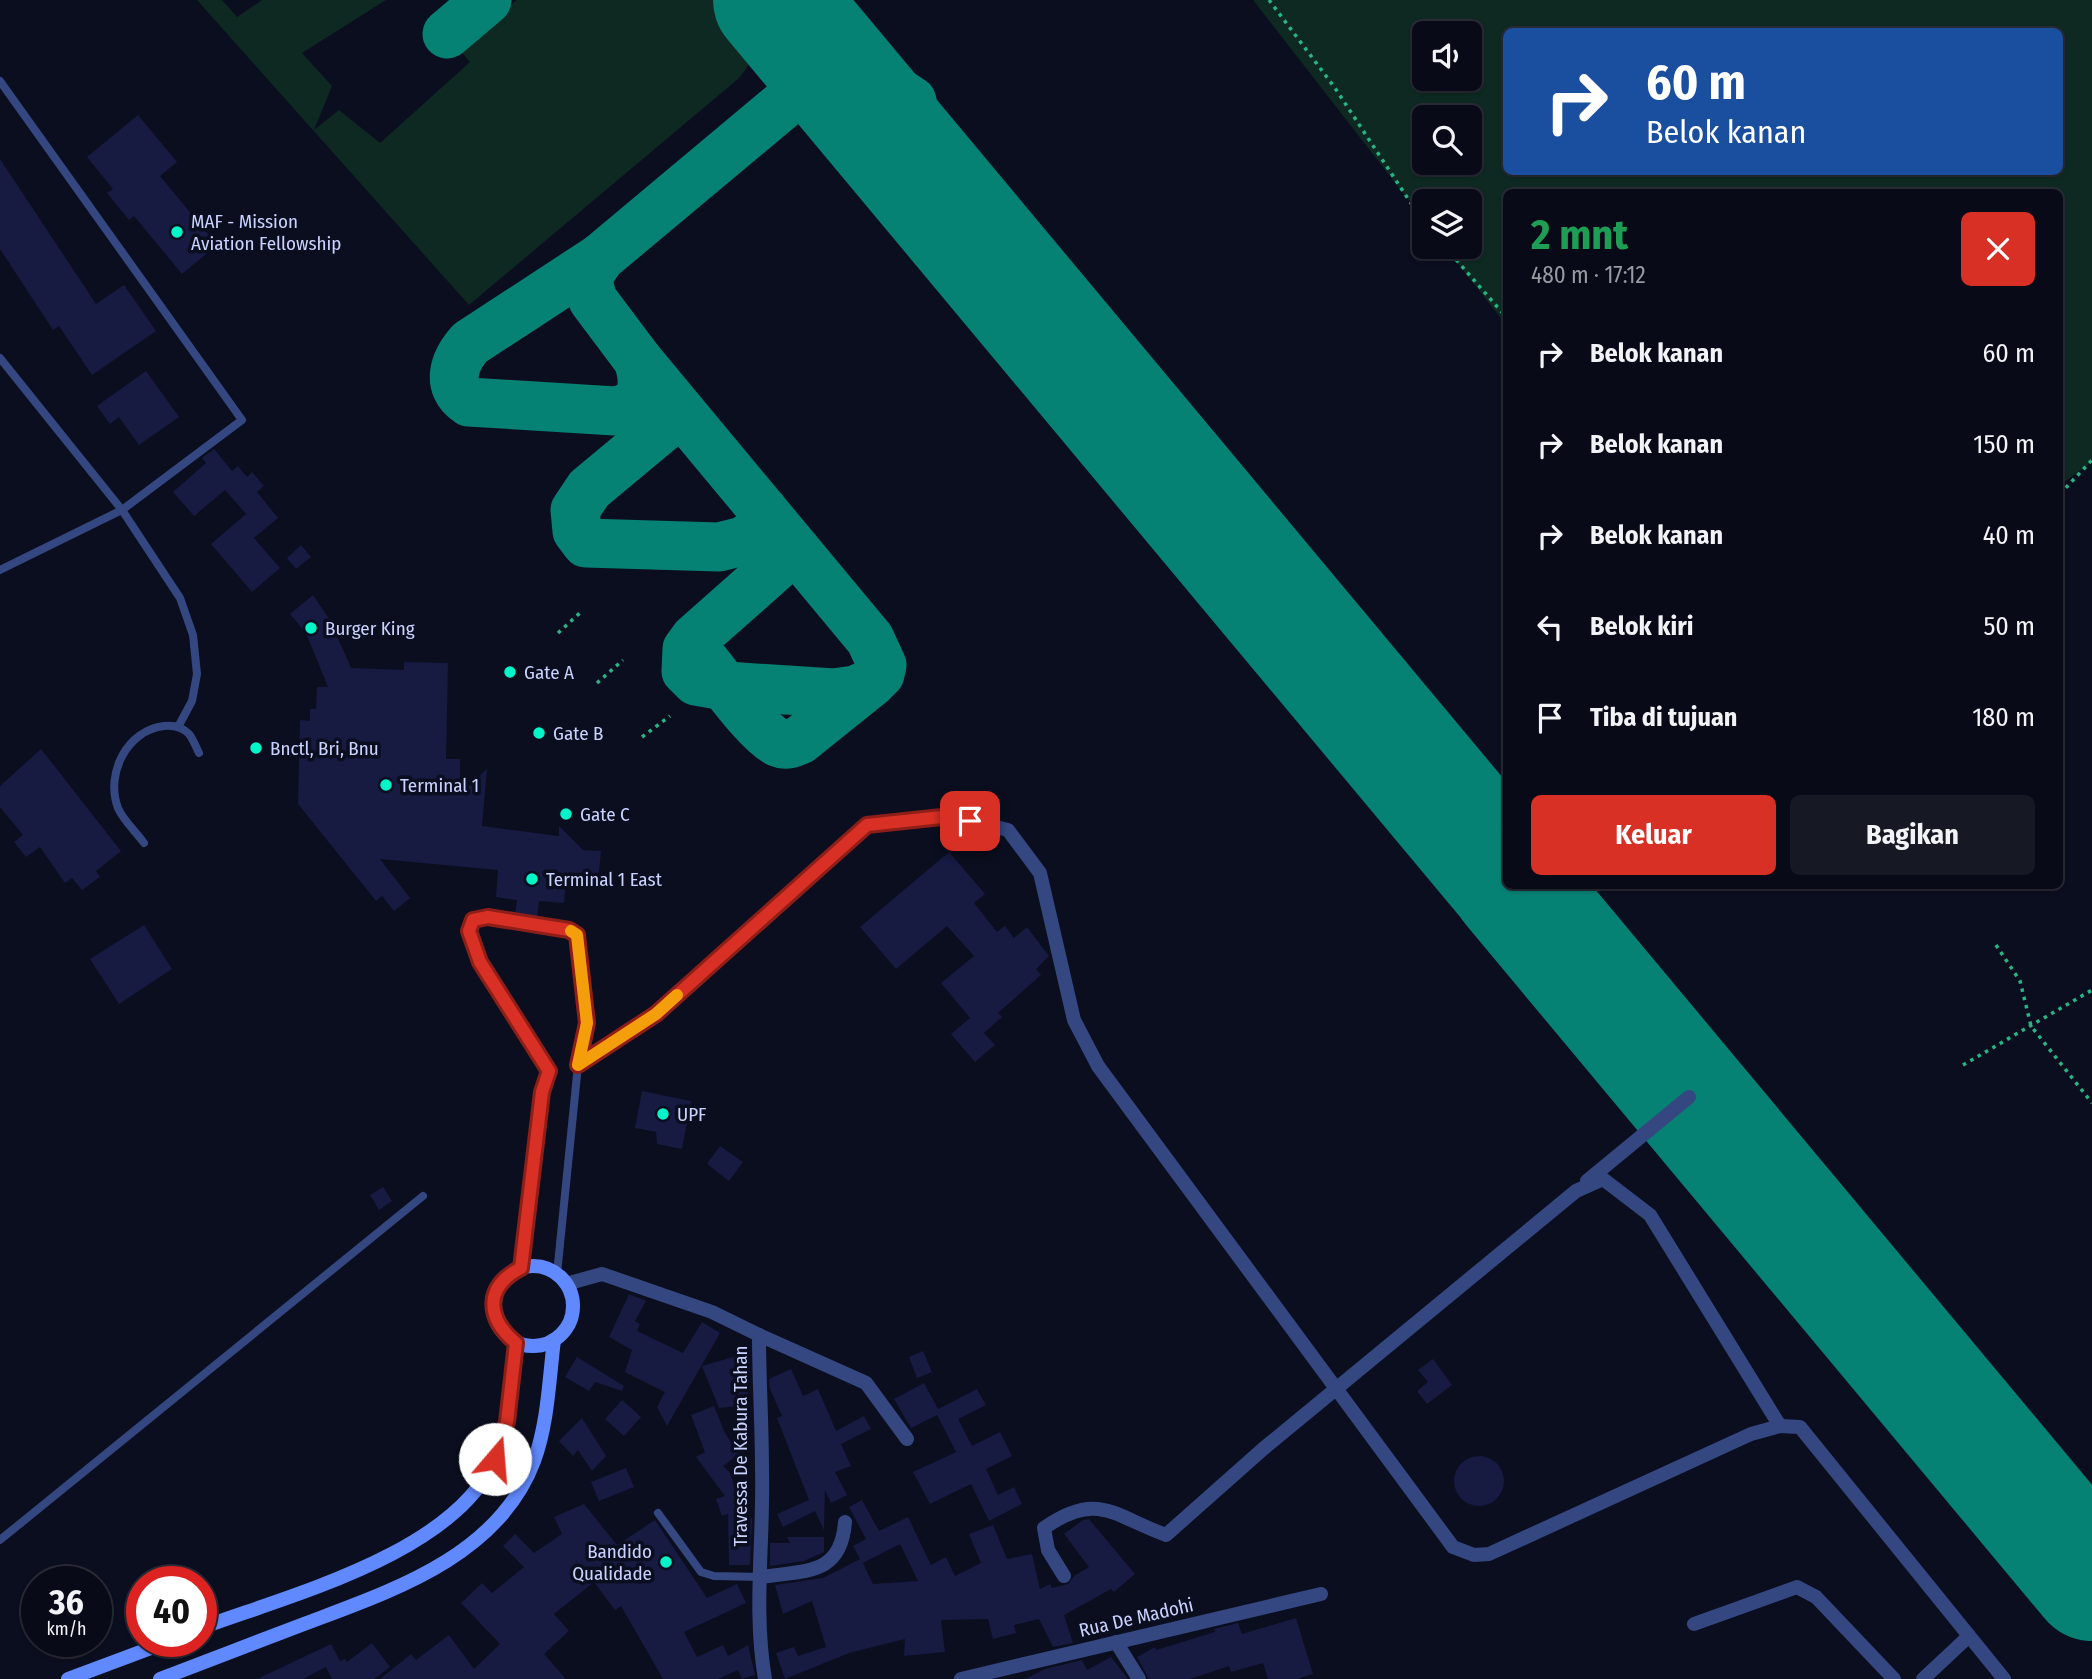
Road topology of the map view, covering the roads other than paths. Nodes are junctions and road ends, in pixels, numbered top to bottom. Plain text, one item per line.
1 (0, 81) edge
2 (0, 358) edge
3 (122, 510) junction
4 (0, 570) edge
5 (178, 727) junction
6 (199, 753) dead end
7 (144, 843) dead end
8 (578, 1065) junction
9 (1689, 1097) dead end
10 (1576, 1191) junction
11 (423, 1196) dead end
12 (521, 1268) junction
13 (561, 1279) junction
14 (759, 1335) junction
15 (554, 1340) junction
16 (516, 1343) junction
17 (1335, 1388) junction
18 (1780, 1426) junction
19 (907, 1438) dead end
20 (658, 1513) dead end
21 (845, 1522) dead end
22 (0, 1540) edge
23 (1063, 1576) dead end
24 (762, 1577) junction
25 (1321, 1594) dead end
26 (217, 1622) edge
27 (1694, 1624) dead end
28 (1969, 1636) junction
29 (1116, 1642) junction
30 (127, 1657) edge
31 (980, 1677) edge
32 (68, 1679) edge
33 (160, 1679) edge
34 (765, 1679) edge
35 (961, 1679) edge
36 (1139, 1679) edge
37 (1894, 1679) edge
38 (1923, 1679) edge
39 (2004, 1679) edge

1 - 3 lane
2 - 3 lane
3 - 4 lane
3 - 5 lane
5 - 6 lane
5 - 7 lane
8 - 12 lane
8 - 13 lane
8 - 17 street
9 - 10 street
10 - 17 street
10 - 18 street
11 - 22 lane
12 - 13 street
12 - 16 street
13 - 14 street, Travessa De Kabura Tahan
13 - 15 street
14 - 19 street
14 - 24 street, Travessa De Kabura Tahan
15 - 16 street
15 - 33 street
16 - 26 street
17 - 18 street
17 - 23 street
18 - 28 street
20 - 24 lane
21 - 24 street
24 - 34 street, Travessa De Kabura Tahan
25 - 29 street, Rua De Madohi
27 - 37 street
28 - 38 street
28 - 39 street
29 - 31 street, Rua De Madohi
29 - 36 street
30 - 32 street
31 - 35 street, Rua De Madohi

